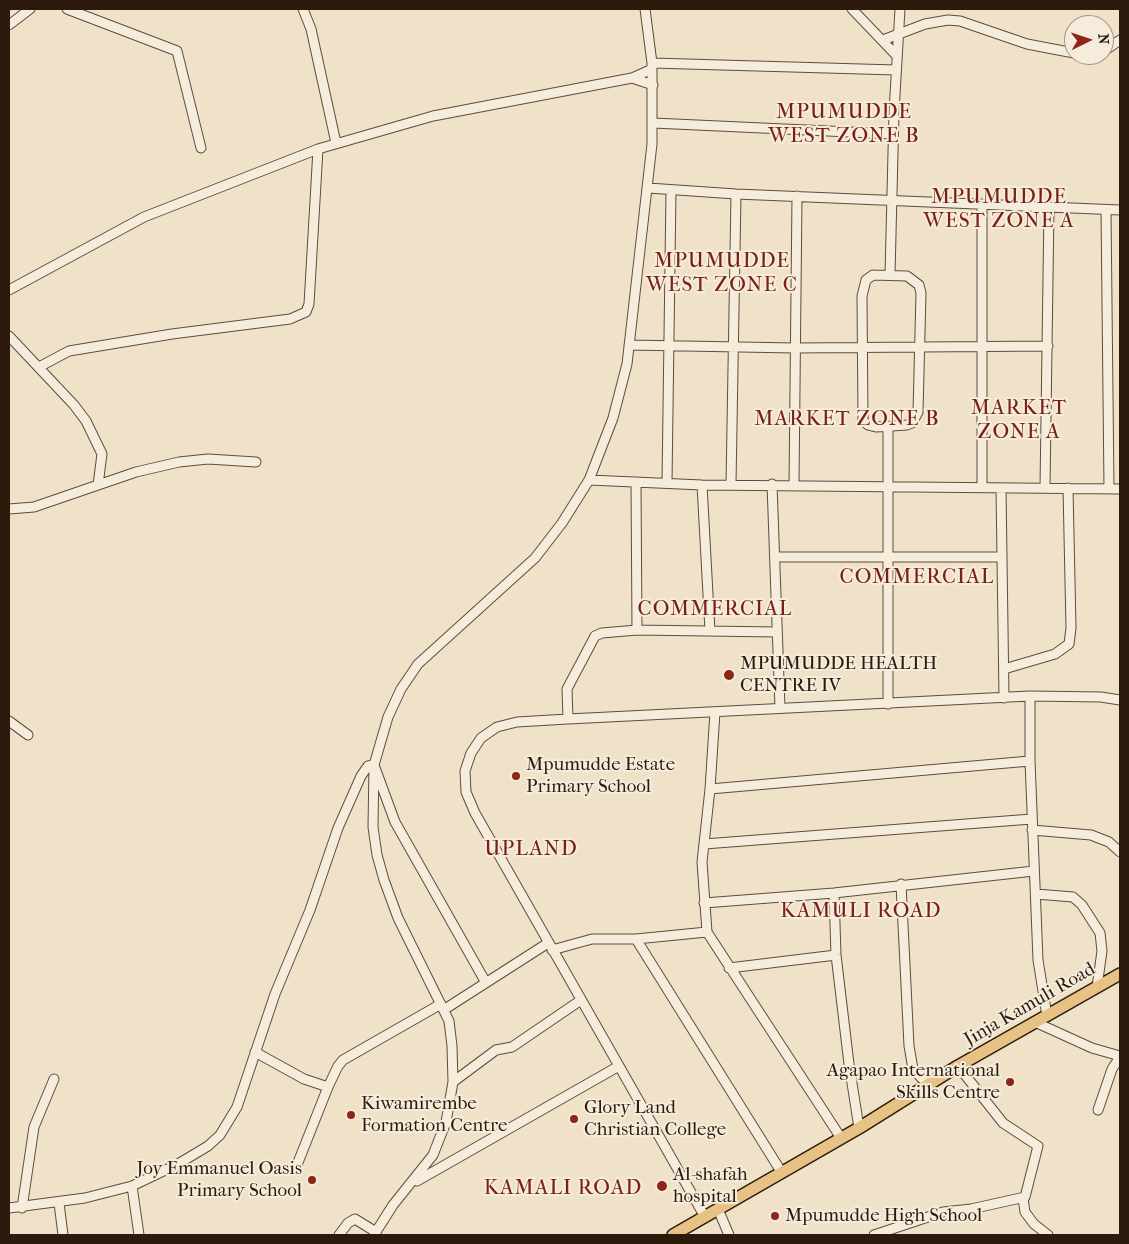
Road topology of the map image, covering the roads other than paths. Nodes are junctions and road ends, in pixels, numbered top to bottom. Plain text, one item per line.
1 (30, 9) edge
2 (67, 9) edge
3 (303, 9) edge
4 (645, 9) edge
5 (852, 9) edge
6 (900, 9) edge
7 (9, 25) edge
8 (898, 35) junction
9 (883, 40) junction
10 (1064, 51) edge
11 (896, 55) junction
12 (652, 66) junction
13 (896, 70) junction
14 (632, 78) junction
15 (653, 85) junction
16 (653, 123) junction
17 (894, 134) junction
18 (336, 143) junction
19 (201, 148) dead end
20 (318, 149) junction
21 (648, 188) junction
22 (671, 190) junction
23 (736, 194) junction
24 (797, 196) junction
25 (893, 201) junction
26 (982, 204) junction
27 (1049, 208) junction
28 (1106, 210) junction
29 (1120, 210) edge
30 (890, 275) junction
31 (9, 290) edge
32 (9, 336) edge
33 (629, 345) junction
34 (669, 345) junction
35 (1048, 346) junction
36 (735, 347) junction
37 (983, 347) junction
38 (795, 348) junction
39 (862, 348) junction
40 (921, 348) junction
41 (39, 367) junction
42 (888, 427) junction
43 (256, 462) dead end
44 (589, 480) junction
45 (636, 482) junction
46 (666, 483) junction
47 (731, 484) junction
48 (772, 484) junction
49 (794, 484) junction
50 (98, 485) junction
51 (702, 485) junction
52 (887, 485) junction
53 (982, 487) junction
54 (1001, 488) junction
55 (1044, 488) junction
56 (1068, 488) junction
57 (1109, 488) junction
58 (1120, 489) edge
59 (9, 509) edge
60 (775, 557) junction
61 (888, 557) junction
62 (1000, 557) junction
63 (636, 630) junction
64 (710, 631) junction
65 (777, 632) junction
66 (1004, 669) junction
67 (1030, 696) junction
68 (1004, 698) junction
69 (1120, 700) edge
70 (888, 704) junction
71 (780, 708) junction
72 (715, 712) junction
73 (568, 719) junction
74 (9, 721) edge
75 (28, 735) dead end
76 (1030, 761) junction
77 (374, 765) junction
78 (710, 788) junction
79 (1032, 818) junction
80 (1032, 830) junction
81 (704, 844) junction
82 (1120, 852) edge
83 (1034, 871) junction
84 (902, 884) junction
85 (834, 893) junction
86 (1036, 894) junction
87 (704, 903) junction
88 (707, 932) junction
89 (636, 939) junction
90 (550, 946) junction
91 (836, 955) junction
92 (728, 968) junction
93 (1120, 974) edge
94 (486, 981) junction
95 (1097, 987) junction
96 (581, 1000) junction
97 (443, 1007) junction
98 (1047, 1016) junction
99 (1036, 1023) junction
100 (255, 1052) junction
101 (1120, 1057) edge
102 (619, 1066) junction
103 (958, 1066) junction
104 (54, 1079) dead end
105 (453, 1082) junction
106 (927, 1084) junction
107 (328, 1087) junction
108 (1098, 1110) dead end
109 (859, 1128) junction
110 (841, 1138) junction
111 (295, 1170) dead end
112 (782, 1173) junction
113 (412, 1183) junction
114 (132, 1186) junction
115 (1022, 1198) junction
116 (59, 1202) junction
117 (9, 1208) edge
118 (22, 1208) junction
119 (718, 1209) junction
120 (705, 1217) junction
121 (375, 1233) edge
122 (63, 1235) edge
123 (139, 1235) edge
124 (339, 1235) edge
125 (673, 1235) edge
126 (729, 1235) edge
127 (874, 1235) edge
128 (1048, 1235) edge

1 - 7 street
2 - 19 street
3 - 18 street
4 - 12 street
5 - 9 street
6 - 8 street
8 - 9 street
8 - 10 street
8 - 11 street
9 - 11 street
11 - 13 street
12 - 13 street
12 - 14 street
12 - 15 street
13 - 17 street
14 - 15 street
14 - 18 street
15 - 16 street
16 - 17 street
16 - 21 street
17 - 25 street
18 - 20 street
20 - 31 street
20 - 41 street
21 - 22 street
21 - 33 street
22 - 23 street
22 - 34 street
23 - 24 street
23 - 36 street
24 - 25 street
24 - 38 street
25 - 26 street
25 - 30 street
26 - 27 street
26 - 37 street
27 - 28 street
27 - 35 street
28 - 29 street
28 - 57 street
30 - 39 street
30 - 40 street
32 - 41 street
33 - 34 street
33 - 44 street
34 - 36 street
34 - 46 street
35 - 37 street
35 - 55 street
36 - 38 street
36 - 47 street
37 - 40 street
37 - 53 street
38 - 39 street
38 - 49 street
39 - 40 street
39 - 42 street
40 - 42 street
41 - 50 street
42 - 52 street
43 - 50 street
44 - 45 street
44 - 77 street
45 - 46 street
45 - 63 street
46 - 51 street
47 - 48 street
47 - 51 street
48 - 49 street
48 - 60 street
49 - 52 street
50 - 59 street
51 - 64 street
52 - 53 street
52 - 61 street
53 - 54 street
54 - 55 street
54 - 62 street
55 - 56 street
56 - 57 street
56 - 66 street
57 - 58 street
60 - 61 street
60 - 65 street
61 - 62 street
61 - 70 street
62 - 66 street
63 - 64 street
63 - 73 street
64 - 65 street
65 - 71 street
66 - 68 street
67 - 68 street
67 - 69 street
67 - 76 street
68 - 70 street
70 - 71 street
71 - 72 street
72 - 73 street
72 - 78 street
73 - 90 street
74 - 75 street
76 - 78 street
76 - 79 street
77 - 94 street
77 - 97 street
77 - 100 street
78 - 81 street
79 - 80 street
79 - 81 street
80 - 82 street
80 - 83 street
81 - 87 street
83 - 84 street
83 - 86 street
84 - 85 street
84 - 106 street
85 - 87 street
85 - 91 street
86 - 95 street
86 - 98 street
87 - 88 street
88 - 89 street
88 - 92 street
89 - 90 street
89 - 112 street
90 - 94 street
90 - 96 street
91 - 92 street
91 - 109 street
92 - 110 street
93 - 95 main road, Jinja Kamuli Road
94 - 97 street
95 - 98 main road, Jinja Kamuli Road
96 - 102 street
96 - 105 street
97 - 105 street
97 - 107 street
98 - 99 main road, Jinja Kamuli Road
99 - 101 street
99 - 103 main road, Jinja Kamuli Road
100 - 107 street
100 - 114 street
101 - 108 street
102 - 113 street
102 - 120 street
103 - 106 main road, Jinja Kamuli Road
103 - 115 street
104 - 118 street
105 - 113 street
106 - 109 main road, Jinja Kamuli Road
107 - 111 street
109 - 110 main road, Jinja Kamuli Road
110 - 112 main road, Jinja Kamuli Road
112 - 119 main road, Jinja Kamuli Road
113 - 121 street
114 - 116 street
114 - 123 street
115 - 127 street
115 - 128 street
116 - 118 street
116 - 122 street
117 - 118 street
119 - 120 main road, Jinja Kamuli Road
119 - 126 street
120 - 125 main road, Jinja Kamuli Road
121 - 124 street

